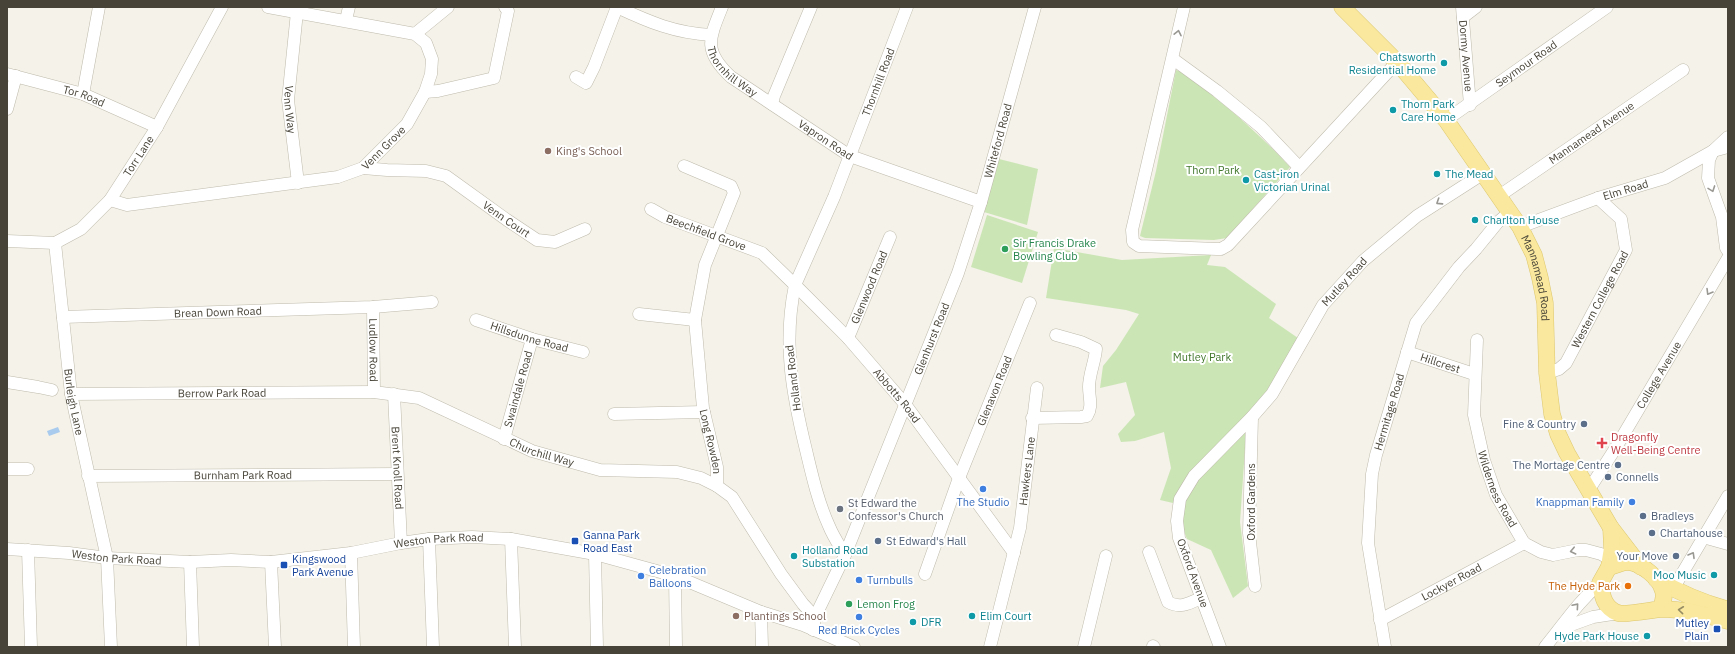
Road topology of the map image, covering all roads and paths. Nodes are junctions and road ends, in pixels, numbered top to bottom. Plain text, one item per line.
1 (99, 7) edge
2 (222, 7) edge
3 (268, 7) edge
4 (349, 7) edge
5 (448, 7) edge
6 (505, 7) edge
7 (617, 7) edge
8 (722, 7) edge
9 (811, 7) edge
10 (907, 7) edge
11 (1035, 7) edge
12 (1184, 7) edge
13 (1342, 7) edge
14 (1476, 7) edge
15 (1607, 7) edge
16 (297, 12) junction
17 (1463, 12) edge
18 (346, 20) junction
19 (415, 34) junction
20 (711, 35) junction
21 (1173, 59) junction
22 (1397, 62) junction
23 (1683, 70) dead end
24 (12, 75) edge
25 (586, 83) dead end
26 (425, 92) junction
27 (83, 94) junction
28 (772, 104) junction
29 (1470, 105) junction
30 (7, 109) edge
31 (1446, 120) junction
32 (157, 127) junction
33 (1728, 137) edge
34 (1728, 147) edge
35 (1713, 151) junction
36 (850, 156) junction
37 (684, 166) dead end
38 (1299, 167) junction
39 (362, 168) junction
40 (1484, 173) junction
41 (298, 183) junction
42 (1499, 196) junction
43 (1598, 198) junction
44 (110, 200) junction
45 (981, 202) junction
46 (651, 209) dead end
47 (1510, 212) junction
48 (1520, 227) junction
49 (585, 228) dead end
50 (715, 236) junction
51 (890, 237) dead end
52 (55, 243) junction
53 (8, 244) edge
54 (1728, 251) edge
55 (762, 253) joint
56 (1728, 258) edge
57 (958, 273) joint
58 (795, 285) junction
59 (432, 302) dead end
60 (1030, 303) dead end
61 (373, 307) junction
62 (639, 314) dead end
63 (63, 317) junction
64 (476, 320) dead end
65 (695, 320) junction
66 (1056, 335) dead end
67 (848, 338) junction
68 (532, 339) junction
69 (1477, 340) dead end
70 (583, 352) dead end
71 (1407, 352) junction
72 (1547, 373) junction
73 (1474, 374) junction
74 (7, 382) edge
75 (1037, 388) dead end
76 (52, 390) dead end
77 (374, 392) junction
78 (71, 394) junction
79 (394, 394) junction
80 (905, 404) junction
81 (704, 412) junction
82 (614, 414) dead end
83 (1032, 418) junction
84 (1248, 422) junction
85 (504, 439) junction
86 (28, 468) dead end
87 (7, 469) edge
88 (397, 474) junction
89 (88, 476) junction
90 (959, 478) junction
91 (717, 486) junction
92 (1588, 491) junction
93 (1728, 496) edge
94 (1611, 528) junction
95 (1703, 537) junction
96 (429, 539) junction
97 (511, 539) junction
98 (401, 542) junction
99 (1524, 543) junction
100 (1728, 544) edge
101 (7, 549) edge
102 (28, 550) junction
103 (1149, 552) dead end
104 (351, 553) junction
105 (1014, 553) junction
106 (594, 554) junction
107 (845, 555) junction
108 (1106, 556) dead end
109 (107, 558) junction
110 (190, 562) junction
111 (271, 562) junction
112 (1610, 563) junction
113 (1641, 567) junction
114 (925, 574) dead end
115 (675, 576) junction
116 (1656, 579) junction
117 (1600, 583) junction
118 (1254, 586) dead end
119 (1673, 589) junction
120 (1202, 598) junction
121 (1660, 609) junction
122 (1728, 610) edge
123 (761, 612) junction
124 (1619, 613) junction
125 (815, 617) junction
126 (1380, 620) junction
127 (1728, 621) edge
128 (813, 630) junction
129 (1557, 633) junction
130 (1384, 644) edge
131 (850, 646) edge
132 (31, 647) edge
133 (111, 647) edge
134 (193, 647) edge
135 (274, 647) edge
136 (354, 647) edge
137 (434, 647) edge
138 (515, 647) edge
139 (597, 647) edge
140 (676, 647) edge
141 (762, 647) edge
142 (990, 647) edge
143 (1084, 647) edge
144 (1220, 647) edge
145 (1545, 647) edge

1 - 27 street
2 - 32 street, Torr Lane
3 - 16 street
4 - 18 street
5 - 19 street
6 - 26 street
7 - 20 street
7 - 25 street
8 - 20 street, Thornhill Way
9 - 28 street
10 - 36 street, Thornhill Road
11 - 45 street, Whiteford Road
21 -> 12 street
13 - 22 main road, Mannamead Road
14 - 17 street
15 - 29 street, Seymour Road
16 - 18 street
16 - 41 street, Venn Way
17 - 29 street, Dormy Avenue
18 - 19 street
19 - 26 street, Venn Grove
20 - 28 street, Thornhill Way
21 - 38 street
21 - 38 street
22 - 31 main road, Mannamead Road
22 - 38 street
23 - 42 street, Mannamead Avenue
24 - 27 street, Tor Road
24 - 30 street
26 - 39 street, Venn Grove
27 - 32 street, Tor Road
28 - 36 street, Vapron Road
29 - 31 street, Seymour Road
31 - 40 main road, Mannamead Road
32 - 44 street, Torr Lane
33 - 35 street
34 - 35 street, Elm Road
35 - 43 street, Elm Road
35 -> 54 street
36 - 45 street, Vapron Road
36 - 58 street, Holland Road
37 - 50 street, Long Rowden
39 - 41 street, Venn Grove
39 - 49 street, Venn Court
40 - 42 main road, Mannamead Road
40 -> 84 street, Mutley Road
41 - 44 street, Venn Grove
42 - 47 main road, Mannamead Road
43 - 48 street, Elm Road
43 - 72 street, Western College Road
44 - 52 street, Torr Lane
45 - 57 street, Whiteford Road
46 - 50 street, Beechfield Grove
47 - 48 main road, Mannamead Road
47 - 71 street, Hermitage Road
48 - 72 main road, Mannamead Road
50 - 55 street, Beechfield Grove
50 - 65 street, Long Rowden
51 - 67 street, Glenwood Road
52 - 53 street, Torr Lane
52 - 63 street, Burleigh Lane
55 - 58 street, Abbotts Road
56 -> 92 street, College Avenue
57 - 80 street, Glenhurst Road
58 - 67 street, Abbotts Road
58 - 107 street, Holland Road
59 - 61 street, Brean Down Road
60 - 90 street, Glenavon Road
61 - 63 street, Brean Down Road
61 - 77 street, Ludlow Road
62 - 65 street
63 - 78 street, Burleigh Lane
64 - 68 street, Hillsdunne Road
65 - 81 street, Long Rowden
66 - 83 street
67 - 80 street, Abbotts Road
68 - 70 street, Hillsdunne Road
68 - 85 street, Swaindale Road
69 - 73 street, Wilderness Road
71 - 73 street, Hillcrest
71 - 126 street, Hermitage Road
72 - 92 main road, Mannamead Road
73 - 99 street, Wilderness Road
74 - 76 street
75 - 83 street, Hawkers Lane
77 - 78 street, Berrow Park Road
77 - 79 street, Churchill Way
78 - 89 street, Burleigh Lane
79 - 85 street, Churchill Way
79 - 88 street, Brent Knoll Road
80 - 90 street, Abbotts Road
80 - 107 street, Glenhurst Road
81 - 82 street
81 - 91 street, Long Rowden
83 - 105 street, Hawkers Lane
84 - 118 street, Oxford Gardens
84 - 120 street, Oxford Avenue
85 - 91 street, Churchill Way
86 - 87 street
88 - 89 street, Burnham Park Road
88 - 98 street, Brent Knoll Road
89 - 109 street, Burleigh Lane
90 - 105 street, Abbotts Road
90 - 114 street, Glenavon Road
91 - 125 street, Long Rowden
92 - 94 main road, Mannamead Road
93 - 95 street
94 - 112 main road, Mannamead Road
94 - 113 main road, Mannamead Road
95 - 100 street
119 -> 95 street
96 - 97 street, Weston Park Road
96 - 98 street, Weston Park Road
96 - 137 street
97 - 106 street, Weston Park Road
97 - 138 street
98 - 104 street, Weston Park Road
112 -> 99 street
99 - 126 street, Lockyer Road
101 - 102 street, Weston Park Road
102 - 109 street, Weston Park Road
102 - 132 street
103 - 120 street
104 - 111 street, Weston Park Road
104 - 136 street
105 - 142 street, Hawkers Lane
106 - 115 street, Weston Park Road
106 - 139 street
107 - 125 street, Glenhurst Road
108 - 143 street
109 - 110 street, Weston Park Road
109 - 133 street, Burleigh Lane
110 - 111 street, Weston Park Road
110 - 134 street
111 - 135 street
112 - 113 main road
112 - 117 main road
113 - 116 main road
115 - 123 street, Weston Park Road
115 - 140 street
116 - 119 main road
116 - 121 main road
117 - 124 main road
129 -> 117 street
119 - 122 main road
120 - 144 street, Oxford Avenue
121 - 124 main road
127 -> 121 main road
123 - 128 street, Weston Park Road
123 - 141 street
124 - 129 street
125 - 128 street, Glenhurst Road
126 - 130 street, Hermitage Road
128 - 131 street, Weston Park Road
129 - 145 street

